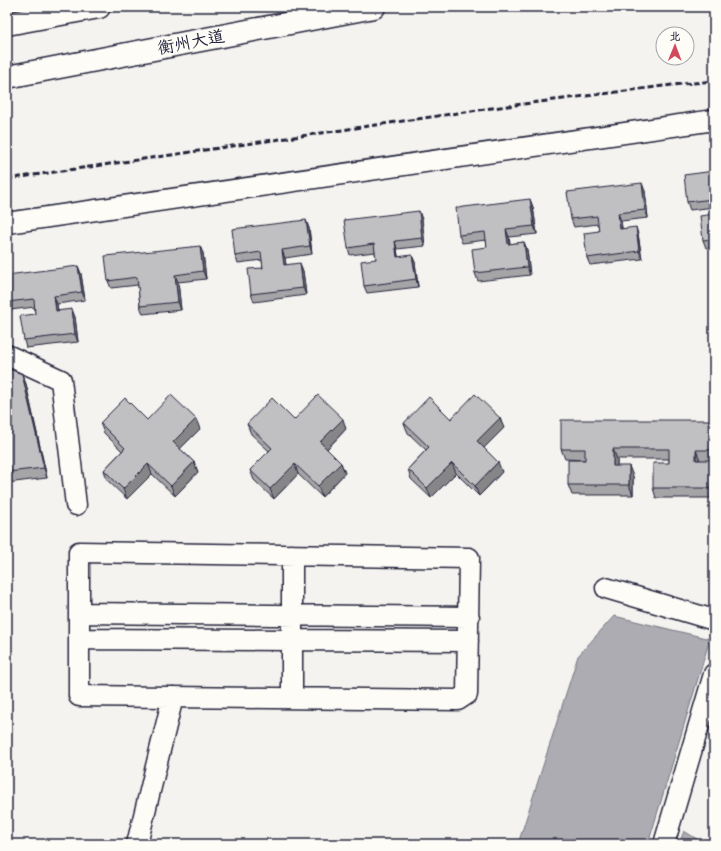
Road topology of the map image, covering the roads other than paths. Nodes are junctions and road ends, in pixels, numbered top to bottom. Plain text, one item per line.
1 (99, 7) edge
2 (374, 7) edge
3 (7, 24) edge
4 (7, 78) edge
5 (714, 120) edge
6 (7, 223) edge
7 (7, 355) edge
8 (76, 505) dead end
9 (292, 555) junction
10 (606, 588) dead end
11 (79, 613) junction
12 (292, 615) junction
13 (468, 617) junction
14 (714, 620) edge
15 (79, 639) junction
16 (292, 640) junction
17 (468, 641) junction
18 (714, 674) edge
19 (173, 697) junction
20 (292, 698) junction
21 (137, 844) edge
22 (664, 844) edge

1 - 3 highway
2 - 4 highway, 衡州大道
5 - 6 street
7 - 8 street
9 - 11 street
9 - 12 street
9 - 13 street
10 - 14 street
11 - 12 street
11 - 15 street
12 - 13 street
12 - 16 street
13 - 17 street
15 - 16 street
15 - 19 street
16 - 17 street
16 - 20 street
17 - 20 street
18 - 22 street
19 - 20 street
19 - 21 street

